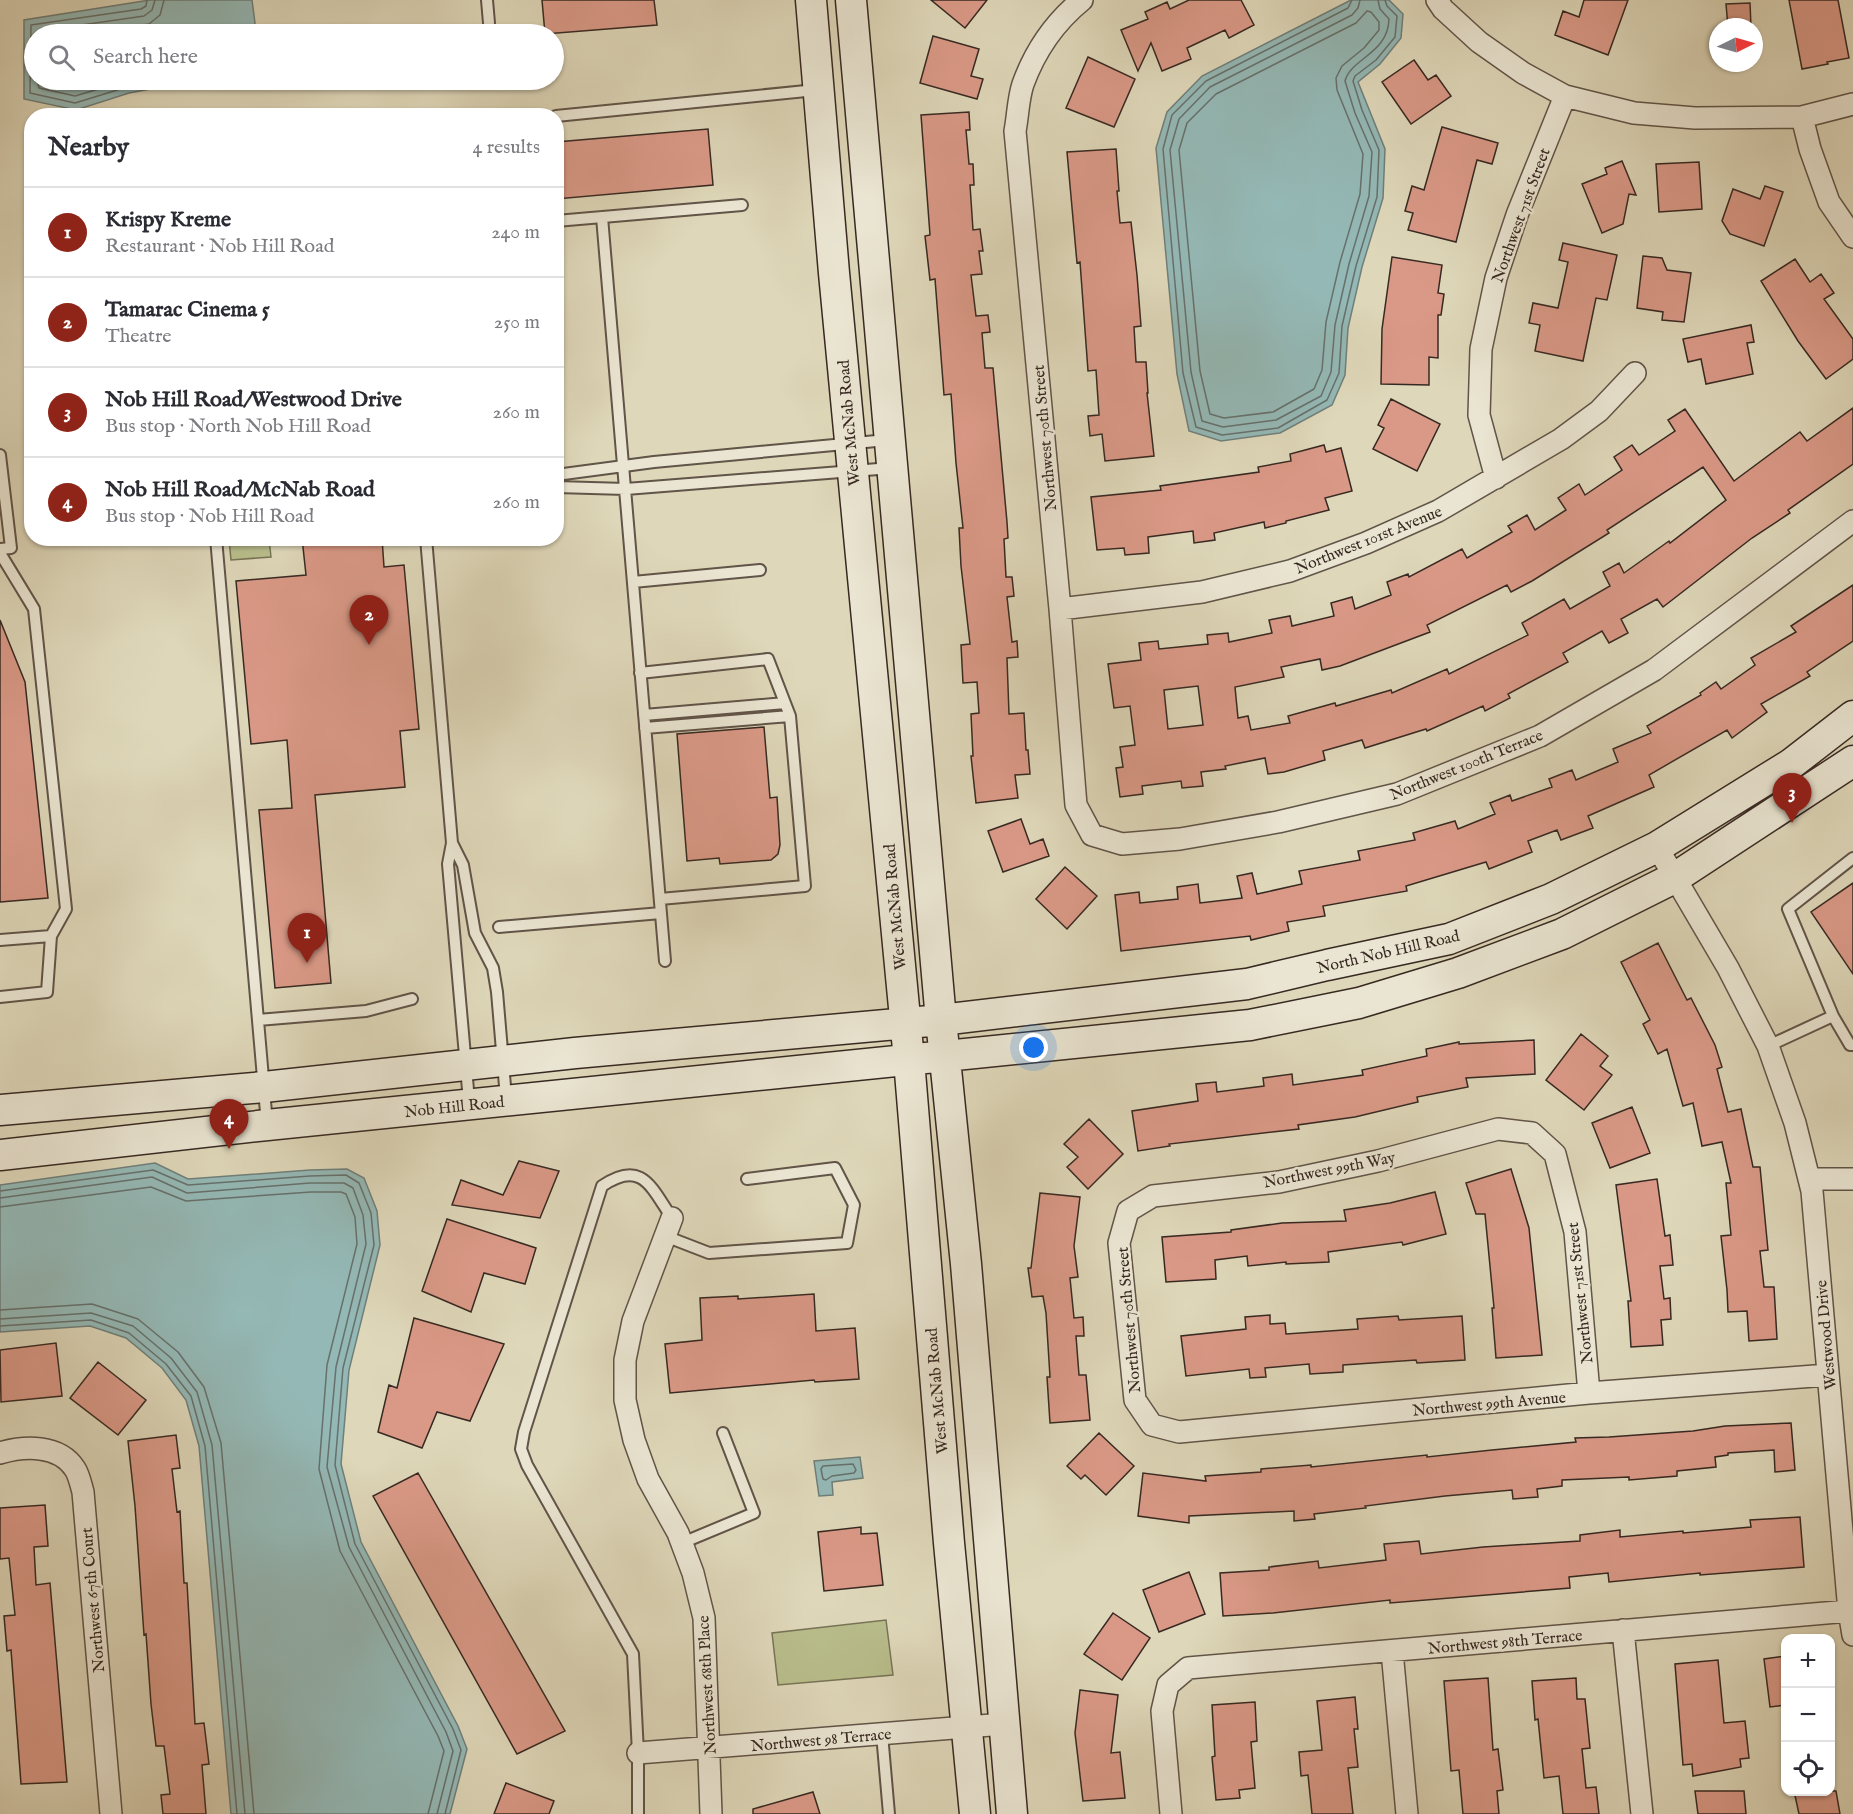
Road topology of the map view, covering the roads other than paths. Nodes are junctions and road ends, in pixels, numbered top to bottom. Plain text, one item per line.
1 (487, 0) edge
2 (811, 0) edge
3 (851, 0) edge
4 (1082, 0) edge
5 (1437, 0) edge
6 (489, 22) dead end
7 (819, 90) junction
8 (1565, 96) junction
9 (1853, 104) edge
10 (564, 115) edge
11 (1802, 117) junction
12 (742, 205) dead end
13 (602, 217) junction
14 (564, 221) edge
15 (1853, 237) edge
16 (1635, 373) dead end
17 (890, 454) junction
18 (0, 455) edge
19 (851, 457) junction
20 (623, 466) junction
21 (564, 473) edge
22 (1496, 478) junction
23 (564, 487) edge
24 (2, 488) edge
25 (626, 489) junction
26 (1853, 521) edge
27 (217, 546) edge
28 (427, 546) edge
29 (0, 551) edge
30 (760, 570) dead end
31 (633, 582) junction
32 (1060, 609) junction
33 (640, 673) junction
34 (785, 703) junction
35 (644, 715) junction
36 (790, 716) junction
37 (1853, 716) edge
38 (645, 728) junction
39 (1853, 761) edge
40 (1092, 835) joint
41 (452, 843) junction
42 (1657, 847) junction
43 (1853, 858) edge
44 (1676, 877) junction
45 (660, 899) junction
46 (661, 913) junction
47 (499, 927) dead end
48 (51, 936) junction
49 (0, 940) edge
50 (665, 961) dead end
51 (0, 997) edge
52 (412, 999) dead end
53 (1833, 1016) junction
54 (258, 1020) junction
55 (940, 1020) junction
56 (905, 1023) junction
57 (1853, 1045) edge
58 (1768, 1046) junction
59 (944, 1055) junction
60 (504, 1060) junction
61 (909, 1060) junction
62 (466, 1065) junction
63 (264, 1087) junction
64 (506, 1101) junction
65 (469, 1105) junction
66 (0, 1110) edge
67 (267, 1125) junction
68 (1532, 1133) joint
69 (0, 1155) edge
70 (747, 1179) dead end
71 (1809, 1179) junction
72 (1853, 1179) edge
73 (1128, 1211) joint
74 (669, 1227) junction
75 (1828, 1376) junction
76 (1589, 1393) junction
77 (1152, 1425) joint
78 (723, 1433) dead end
79 (0, 1453) edge
80 (682, 1543) junction
81 (1849, 1611) junction
82 (1623, 1630) junction
83 (1853, 1635) edge
84 (1392, 1651) junction
85 (1004, 1724) junction
86 (967, 1728) junction
87 (882, 1734) junction
88 (710, 1749) junction
89 (638, 1753) junction
90 (111, 1814) edge
91 (638, 1814) edge
92 (711, 1814) edge
93 (889, 1814) edge
94 (975, 1814) edge
95 (1012, 1814) edge
96 (1171, 1814) edge
97 (1407, 1814) edge
98 (1642, 1814) edge

1 - 6 lane
2 - 7 main road, West McNab Road
3 - 17 main road
4 - 32 street, Northwest 70th Street
5 - 8 street
7 - 10 lane
7 - 19 main road, West McNab Road
8 - 11 street
8 - 22 street, Northwest 71st Street
9 - 11 street
11 - 15 street
12 - 13 lane
13 - 14 lane
13 - 20 lane
16 - 22 street, Northwest 101st Avenue
17 - 19 lane
17 - 19 lane
17 - 55 main road
18 - 24 lane
19 - 20 lane
19 - 25 lane
19 - 56 main road, West McNab Road
20 - 21 lane
20 - 25 lane
22 - 32 street, Northwest 101st Avenue
23 - 25 lane
24 - 29 lane
25 - 31 lane
26 - 40 street, Northwest 100th Terrace
27 - 54 lane
28 - 41 lane
29 - 48 lane
30 - 31 lane
31 - 33 lane
32 - 40 street, Northwest 70th Street
33 - 34 lane
33 - 35 lane
34 - 35 lane
34 - 36 lane
35 - 38 lane
36 - 38 lane
36 - 45 lane
37 - 42 main road, North Nob Hill Road
38 - 45 lane
39 - 44 main road
41 - 60 lane
41 - 62 lane
42 - 44 street, Westwood Drive
42 - 55 main road, North Nob Hill Road
43 - 53 lane
44 - 58 street, Westwood Drive
44 - 59 main road
45 - 46 lane
46 - 47 lane
46 - 50 lane
48 - 49 lane
48 - 51 lane
52 - 54 lane
53 - 57 lane
53 - 58 lane
54 - 63 lane
55 - 56 main road, North Nob Hill Road
55 - 59 main road
56 - 60 main road
56 - 61 main road, West McNab Road
58 - 71 street, Westwood Drive
59 - 61 main road, Nob Hill Road
59 - 85 main road
60 - 62 main road
60 - 64 lane
61 - 64 main road, Nob Hill Road
61 - 86 main road, West McNab Road
62 - 63 main road
62 - 65 lane
63 - 66 main road
63 - 67 lane
64 - 65 main road, Nob Hill Road
65 - 67 main road, Nob Hill Road
67 - 69 main road, Nob Hill Road
68 - 73 street, Northwest 99th Way
68 - 76 street, Northwest 71st Street
70 - 74 lane
71 - 72 street
71 - 75 street, Westwood Drive
73 - 77 street, Northwest 70th Street
74 - 80 street, Northwest 68th Place
74 - 89 lane
75 - 76 street, Northwest 99th Avenue
75 - 81 street, Westwood Drive
76 - 77 street, Northwest 99th Avenue
78 - 80 lane
79 - 90 street, Northwest 67th Court
80 - 88 street, Northwest 68th Place
81 - 82 street, Northwest 98th Terrace
81 - 83 street, Westwood Drive
82 - 84 street, Northwest 98th Terrace
82 - 98 street
84 - 96 street, Northwest 98th Terrace
84 - 97 street
85 - 86 street, Northwest 98 Terrace
85 - 95 main road
86 - 87 street, Northwest 98 Terrace
86 - 94 main road, West McNab Road
87 - 88 street, Northwest 98 Terrace
87 - 93 lane
88 - 89 street, Northwest 98 Terrace
88 - 92 street, Northwest 68th Place
89 - 91 lane

